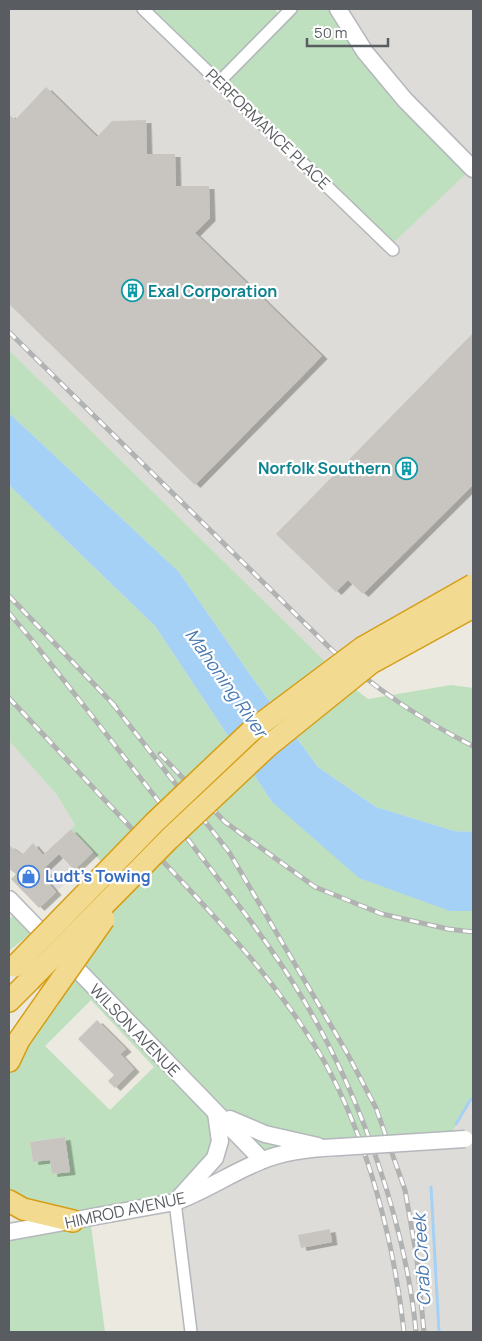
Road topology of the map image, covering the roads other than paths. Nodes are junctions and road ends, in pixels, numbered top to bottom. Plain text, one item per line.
1 (143, 9) edge
2 (291, 9) edge
3 (338, 9) edge
4 (219, 82) junction
5 (473, 169) edge
6 (393, 250) dead end
7 (473, 585) edge
8 (473, 607) edge
9 (144, 864) junction
10 (9, 899) edge
11 (15, 967) edge
12 (9, 1001) edge
13 (9, 1060) edge
14 (216, 1113) junction
15 (469, 1139) edge
16 (332, 1147) junction
17 (262, 1160) junction
18 (9, 1201) edge
19 (175, 1202) junction
20 (73, 1221) junction
21 (9, 1232) edge
22 (191, 1332) edge

1 - 4 street, PERFORMANCE PLACE
2 - 4 street
3 - 5 main road
4 - 6 street, PERFORMANCE PLACE
7 - 11 highway, bridge
8 - 9 highway, bridge
9 - 11 highway, bridge
9 - 13 highway, bridge
10 - 14 main road, WILSON AVENUE
11 - 12 highway
14 - 16 main road
14 - 17 main road, WILSON AVENUE
14 - 19 main road
15 - 16 main road, bridge
16 - 17 main road, HIMROD AVENUE
17 - 19 main road, HIMROD AVENUE
18 - 20 highway
19 - 20 main road, HIMROD AVENUE
19 - 22 street
20 - 21 main road, HIMROD AVENUE

